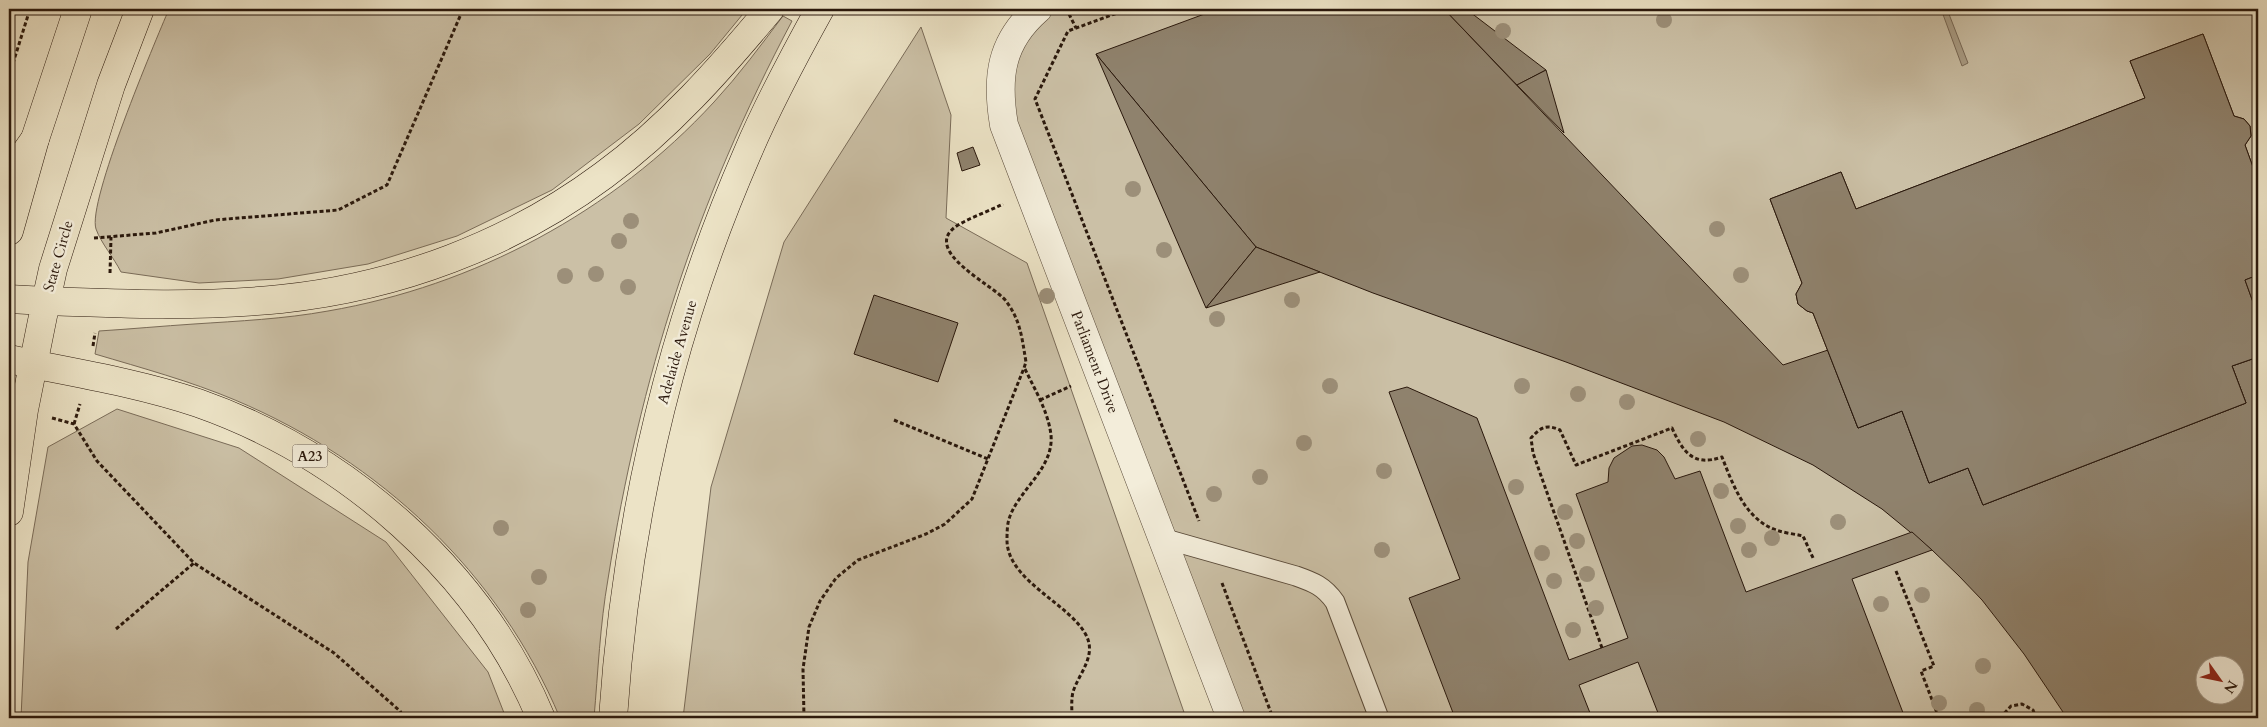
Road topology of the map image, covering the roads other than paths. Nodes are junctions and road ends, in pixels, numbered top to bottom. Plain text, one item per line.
1 (78, 9) edge
2 (140, 9) edge
3 (770, 9) edge
4 (820, 9) edge
5 (1038, 9) edge
6 (35, 138) junction
7 (9, 176) edge
8 (9, 231) edge
9 (9, 299) edge
10 (46, 301) junction
11 (21, 361) edge
12 (9, 512) edge
13 (1162, 538) junction
14 (541, 718) edge
15 (613, 718) edge
16 (1231, 718) edge
17 (1379, 718) edge

1 - 6 main road
2 - 10 main road, State Circle
3 - 10 main road
4 - 15 main road, Adelaide Avenue
5 - 13 street, Parliament Drive
6 - 7 main road
6 - 8 main road
9 - 10 main road
10 - 11 main road, State Circle
11 - 12 main road, State Circle
11 - 14 main road, A23
13 - 16 street, Parliament Drive
13 - 17 lane

